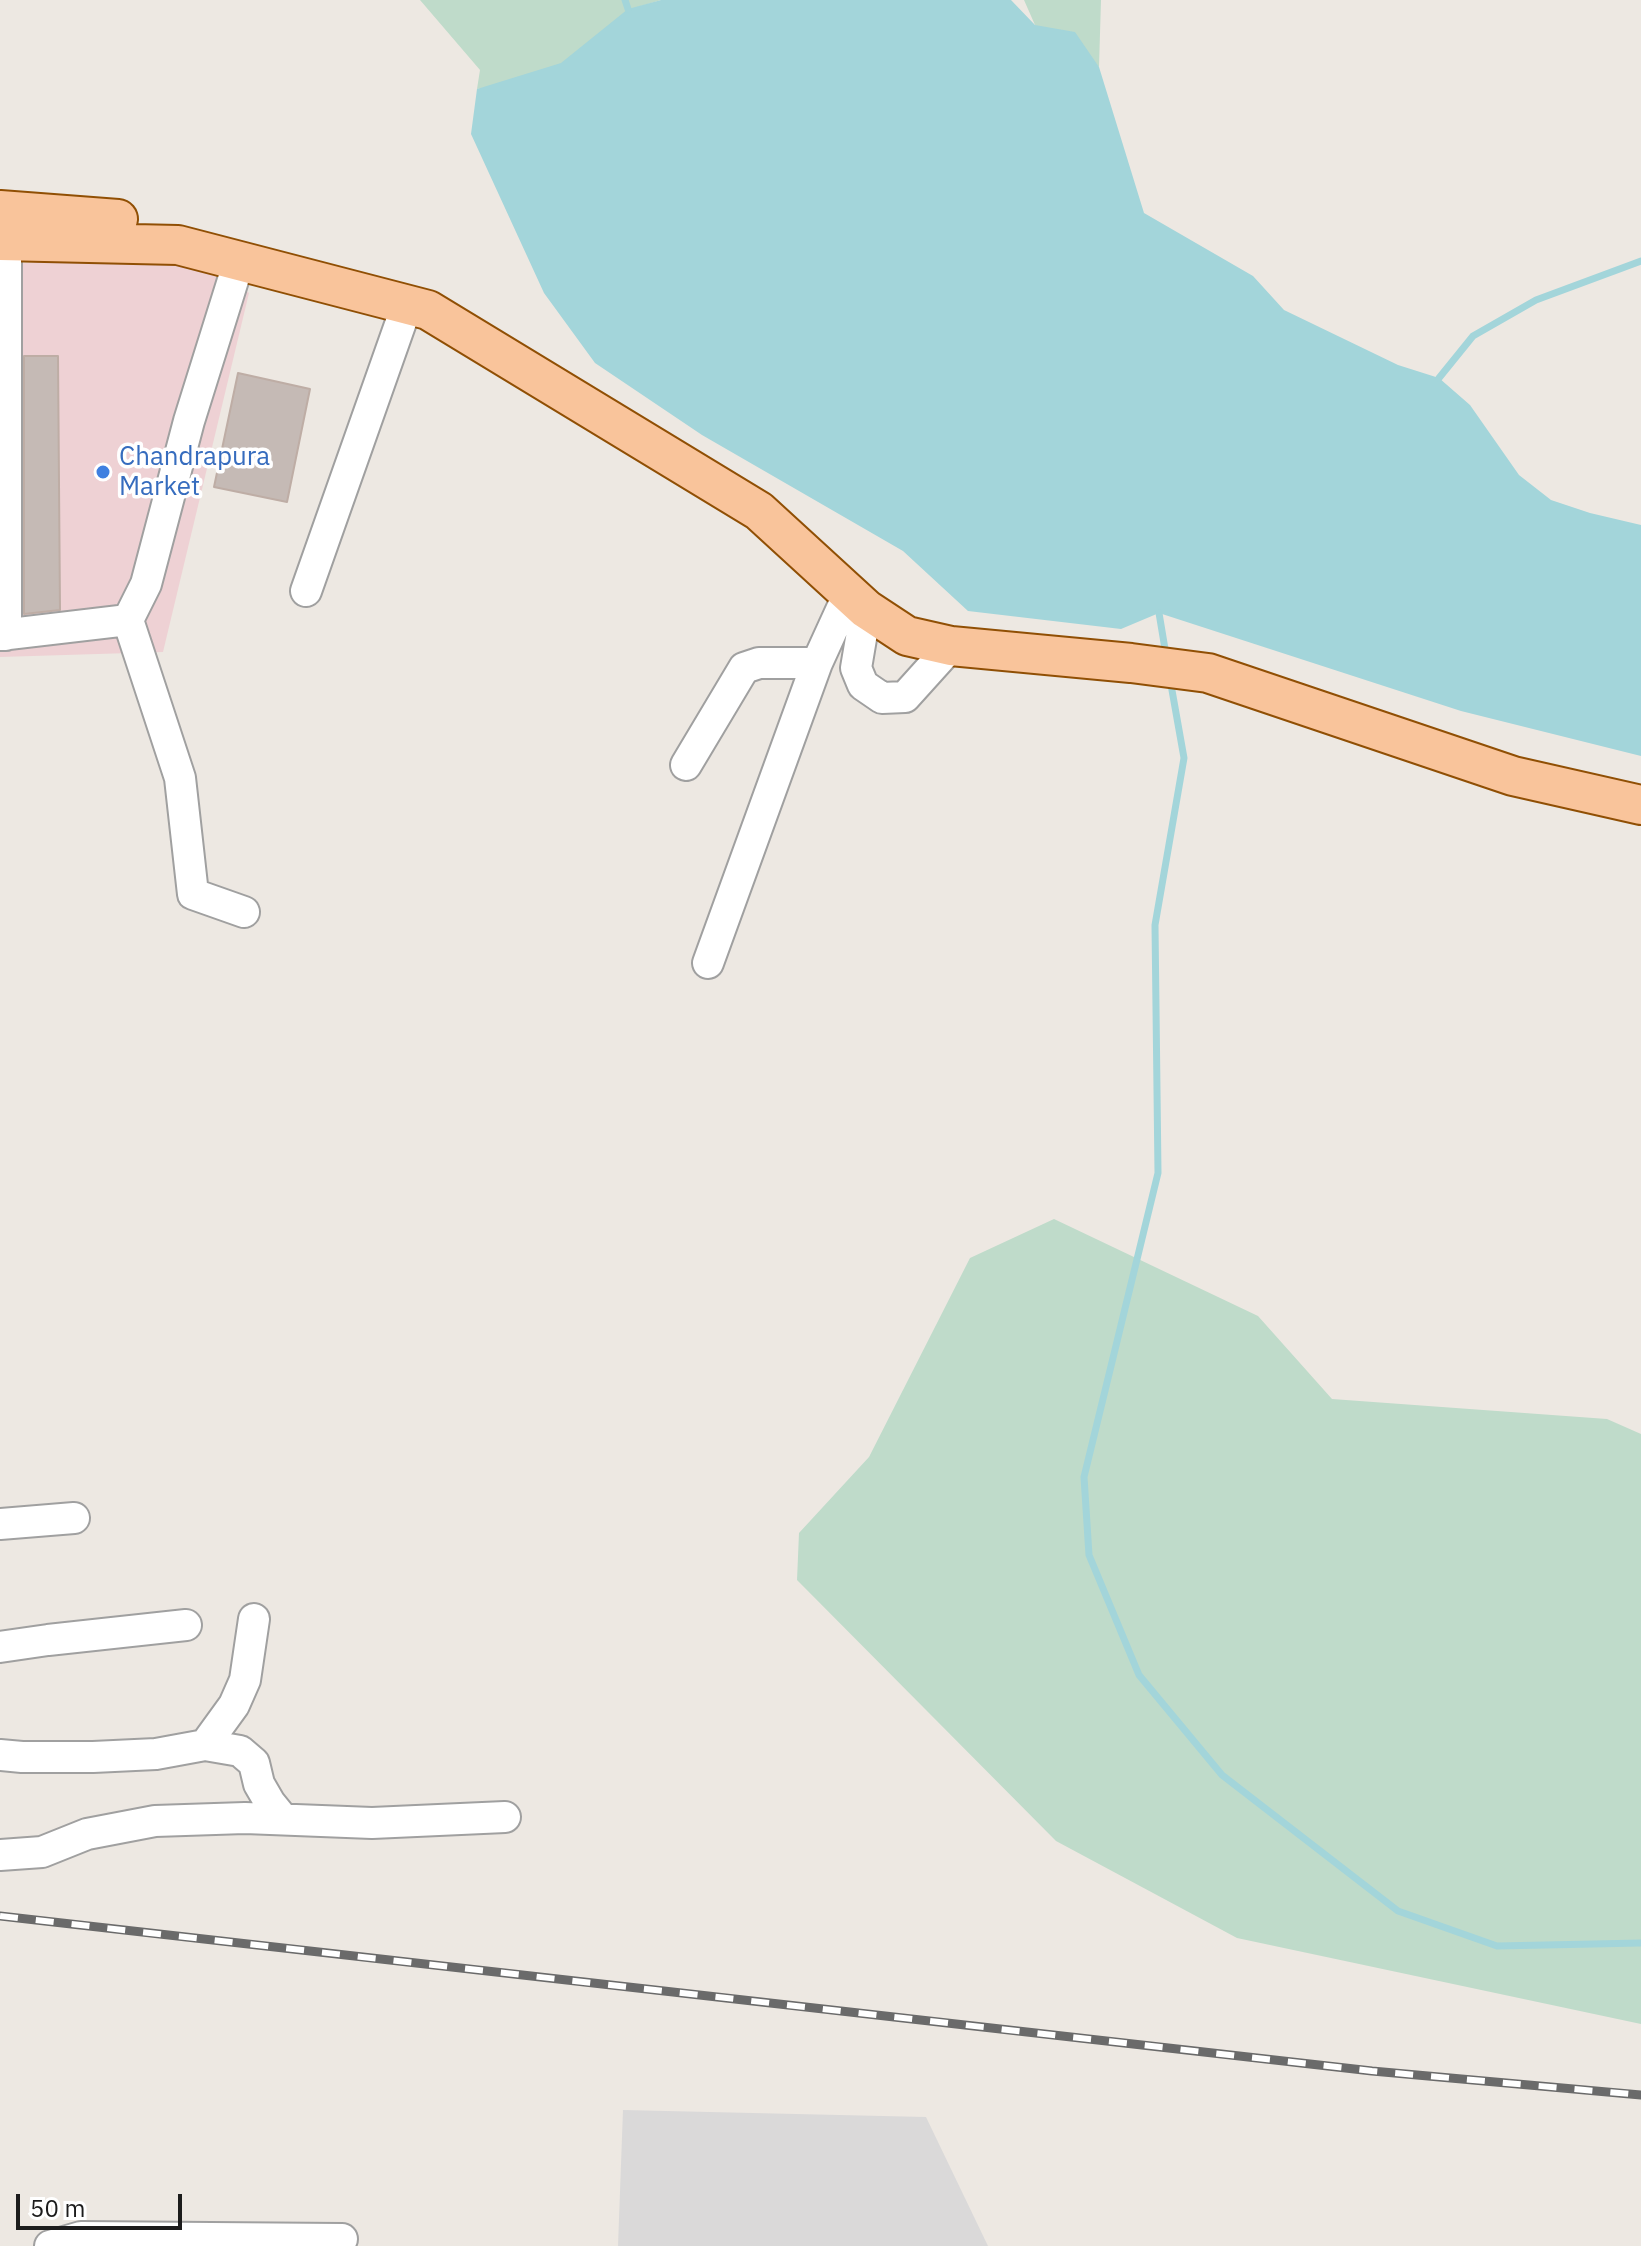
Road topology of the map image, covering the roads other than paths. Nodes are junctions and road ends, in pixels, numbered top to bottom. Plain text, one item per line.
1 (2, 230) edge
2 (239, 261) junction
3 (418, 308) junction
4 (306, 591) dead end
5 (858, 601) junction
6 (128, 620) junction
7 (3, 635) edge
8 (951, 646) junction
9 (817, 663) junction
10 (686, 765) dead end
11 (1641, 805) edge
12 (244, 912) dead end
13 (708, 963) dead end
14 (74, 1518) dead end
15 (0, 1524) edge
16 (254, 1619) dead end
17 (186, 1625) dead end
18 (0, 1647) edge
19 (205, 1745) junction
20 (0, 1755) edge
21 (505, 1817) dead end
22 (283, 1819) junction
23 (0, 1855) edge
24 (342, 2239) dead end
25 (50, 2246) edge

1 - 2 main road
1 - 3 main road
1 - 7 street
2 - 3 main road
2 - 6 street
3 - 4 street
3 - 5 main road
5 - 8 main road
5 - 8 street
5 - 9 street
6 - 7 street
6 - 12 street
8 - 11 main road
9 - 10 street
9 - 13 street
14 - 15 street
16 - 19 street
17 - 18 street
19 - 20 street
19 - 22 street
21 - 22 street
22 - 23 street
24 - 25 street

